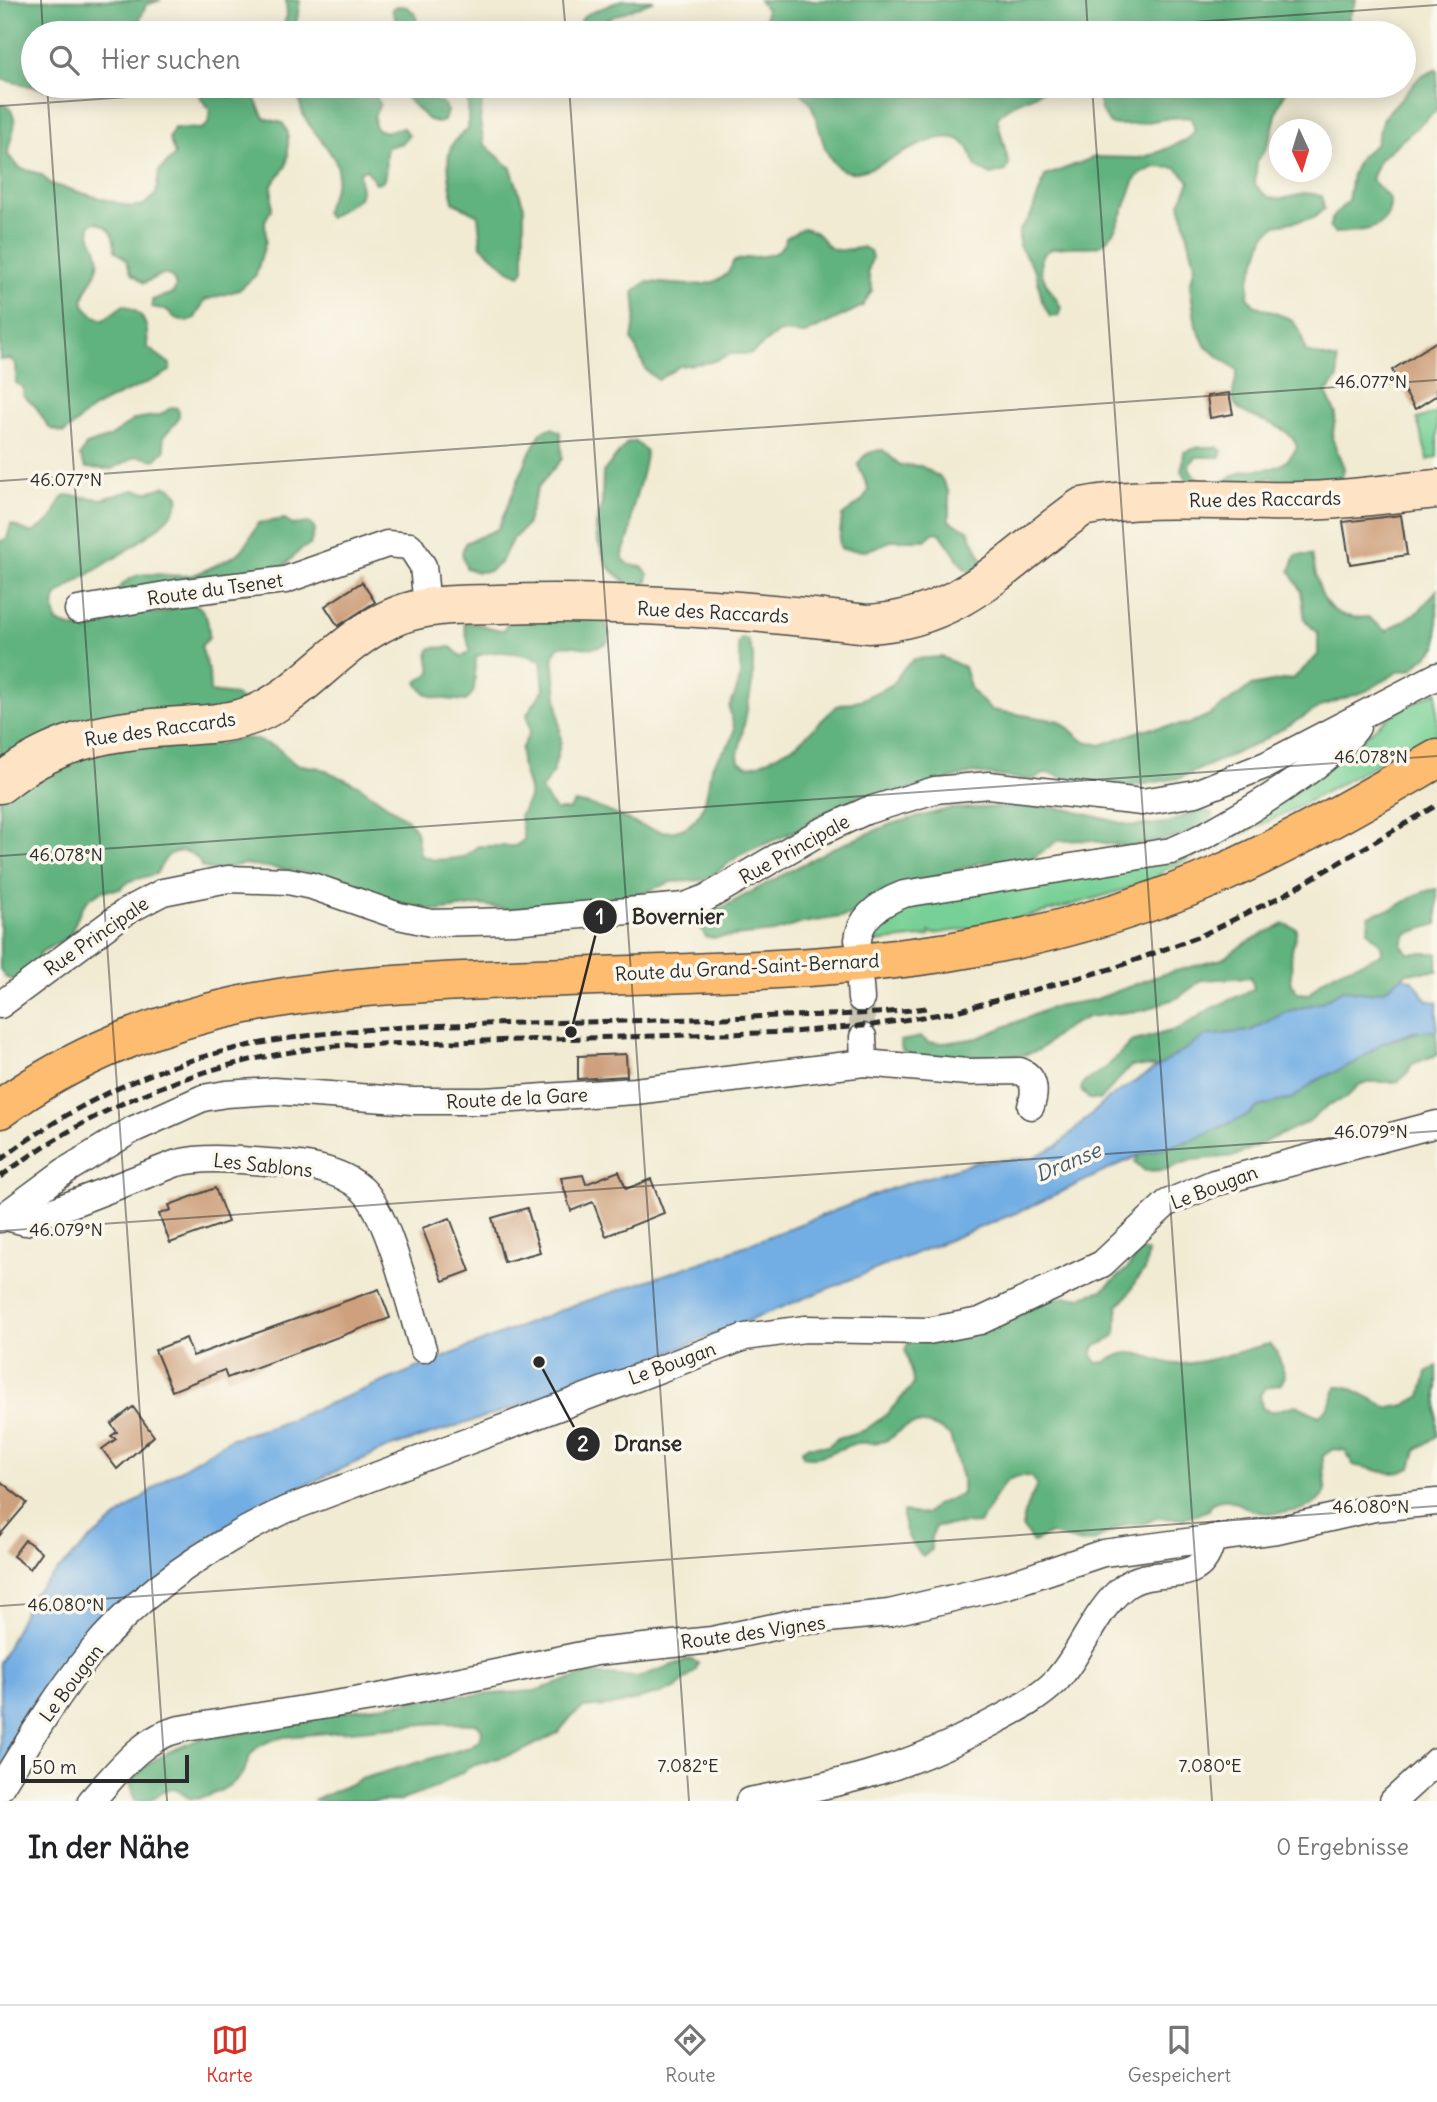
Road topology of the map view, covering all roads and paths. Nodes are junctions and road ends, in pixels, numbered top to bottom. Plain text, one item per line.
1 (1437, 489) edge
2 (427, 607) junction
3 (78, 610) dead end
4 (1437, 676) edge
5 (1366, 714) junction
6 (1437, 759) edge
7 (0, 784) edge
8 (858, 940) dead end
9 (0, 1005) edge
10 (1031, 1105) dead end
11 (0, 1110) edge
12 (1437, 1124) edge
13 (1, 1217) edge
14 (423, 1349) dead end
15 (1437, 1502) edge
16 (1212, 1538) junction
17 (1437, 1762) edge
18 (0, 1788) edge
19 (91, 1801) edge
20 (749, 1801) edge
21 (1393, 1801) edge

1 - 2 street, Rue des Raccards
2 - 3 street, Route du Tsenet
2 - 7 street, Rue des Raccards
4 - 5 street, Rue Principale
5 - 8 street
5 - 9 street, Rue Principale
6 - 11 main road, Route du Grand-Saint-Bernard
10 - 13 street, Route de la Gare
12 - 18 street, Le Bougan
13 - 14 street, Les Sablons
15 - 16 street, Route des Vignes
16 - 19 street, Route des Vignes
16 - 20 street
17 - 21 street

